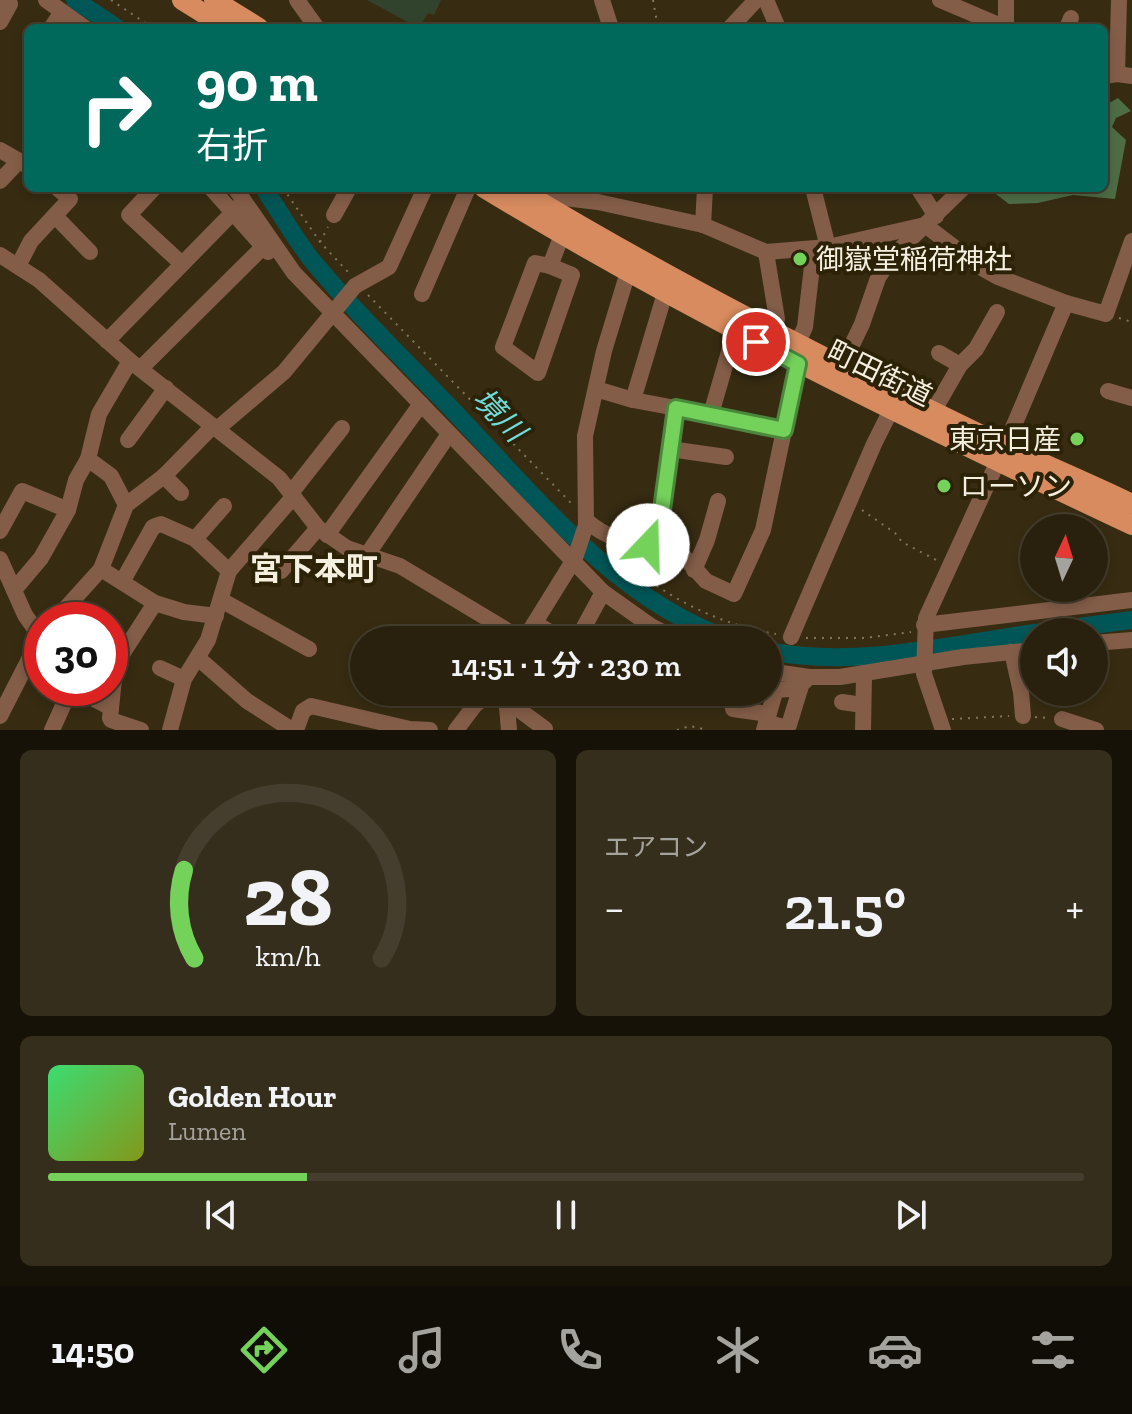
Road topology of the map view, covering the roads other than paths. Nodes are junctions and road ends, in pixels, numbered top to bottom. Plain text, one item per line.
1 (2, 0) edge
2 (46, 0) edge
3 (182, 0) edge
4 (297, 0) edge
5 (602, 0) edge
6 (756, 0) edge
7 (766, 0) edge
8 (940, 0) edge
9 (1006, 0) edge
10 (1119, 0) edge
11 (209, 7) edge
12 (62, 12) junction
13 (0, 22) edge
14 (54, 24) edge
15 (79, 24) edge
16 (224, 24) edge
17 (249, 24) edge
18 (314, 24) edge
19 (610, 24) edge
20 (734, 24) edge
21 (776, 24) edge
22 (997, 24) edge
23 (1006, 24) edge
24 (1118, 75) edge
25 (0, 150) edge
26 (24, 164) edge
27 (0, 181) edge
28 (62, 192) edge
29 (150, 192) edge
30 (347, 192) edge
31 (423, 192) edge
32 (466, 192) edge
33 (501, 192) edge
34 (525, 192) edge
35 (705, 192) edge
36 (814, 192) edge
37 (920, 192) edge
38 (959, 192) edge
39 (600, 195) edge
40 (237, 200) edge
41 (544, 202) edge
42 (334, 215) road end
43 (56, 217) junction
44 (931, 220) junction
45 (703, 225) junction
46 (562, 235) junction
47 (1132, 241) edge
48 (263, 247) junction
49 (821, 248) junction
50 (90, 252) dead end
51 (766, 252) junction
52 (0, 255) edge
53 (182, 264) junction
54 (18, 266) junction
55 (550, 266) junction
56 (628, 272) junction
57 (294, 273) junction
58 (665, 293) junction
59 (422, 294) dead end
60 (1066, 303) junction
61 (334, 311) junction
62 (997, 312) dead end
63 (735, 331) junction
64 (773, 331) junction
65 (107, 341) junction
66 (939, 353) dead end
67 (798, 354) junction
68 (136, 365) junction
69 (960, 365) junction
70 (838, 375) junction
71 (166, 388) junction
72 (596, 389) junction
73 (1108, 391) dead end
74 (1132, 398) edge
75 (633, 400) junction
76 (421, 404) junction
77 (676, 408) junction
78 (891, 410) junction
79 (933, 412) junction
80 (711, 414) junction
81 (215, 428) junction
82 (342, 428) dead end
83 (784, 430) junction
84 (449, 434) junction
85 (128, 440) dead end
86 (670, 449) junction
87 (1001, 454) junction
88 (726, 457) dead end
89 (88, 459) junction
90 (164, 476) junction
91 (181, 493) dead end
92 (293, 494) junction
93 (718, 501) dead end
94 (1132, 504) edge
95 (126, 505) junction
96 (224, 506) dead end
97 (68, 510) junction
98 (590, 525) junction
99 (1132, 525) edge
100 (0, 531) edge
101 (322, 531) junction
102 (195, 539) junction
103 (653, 544) junction
104 (367, 555) junction
105 (0, 559) edge
106 (574, 559) junction
107 (101, 569) junction
108 (694, 570) junction
109 (229, 571) junction
110 (281, 571) dead end
111 (122, 582) junction
112 (14, 590) junction
113 (603, 592) junction
114 (1132, 600) edge
115 (71, 602) edge
116 (155, 603) junction
117 (218, 608) junction
118 (24, 613) edge
119 (535, 623) junction
120 (501, 626) edge
121 (533, 626) edge
122 (540, 626) edge
123 (585, 626) edge
124 (651, 626) edge
125 (924, 629) junction
126 (791, 637) road end
127 (1132, 640) edge
128 (1108, 642) edge
129 (309, 649) dead end
130 (1020, 651) edge
131 (1012, 652) junction
132 (198, 658) junction
133 (923, 664) junction
134 (160, 668) dead end
135 (24, 673) edge
136 (782, 675) edge
137 (864, 675) junction
138 (184, 679) junction
139 (805, 681) junction
140 (6, 688) edge
141 (842, 702) dead end
142 (863, 705) junction
143 (63, 706) edge
144 (107, 706) edge
145 (474, 706) edge
146 (504, 706) edge
147 (515, 706) edge
148 (111, 708) junction
149 (733, 709) dead end
150 (0, 716) edge
151 (1023, 716) road end
152 (1062, 719) road end
153 (766, 722) edge
154 (364, 723) edge
155 (942, 725) edge
156 (410, 729) edge
157 (545, 729) edge
158 (52, 730) edge
159 (141, 730) edge
160 (170, 730) edge
161 (294, 730) edge
162 (430, 730) edge
163 (456, 730) edge
164 (509, 730) edge
165 (863, 730) edge
166 (1096, 730) edge

1 - 13 street
2 - 12 street
3 - 11 main road
4 - 18 street
5 - 19 street
6 - 20 street
7 - 21 street
8 - 22 street
9 - 23 street
10 - 24 street
11 - 16 main road
11 - 17 main road
12 - 14 street
12 - 15 street
25 - 26 street
26 - 27 street
28 - 43 street
29 - 53 street
30 - 42 street
31 - 61 street
32 - 59 street
33 - 41 main road, 町田街道
34 - 41 main road, 町田街道
35 - 45 street
36 - 49 street
37 - 44 street
38 - 44 street
39 - 41 street
39 - 45 street
40 - 48 street
40 - 53 street
40 - 57 street
41 - 46 main road, 町田街道
41 - 64 main road, 町田街道
43 - 50 street
43 - 54 street
44 - 49 street
44 - 60 street
44 - 70 street
45 - 51 street
46 - 55 street
46 - 56 main road, 町田街道
47 - 60 street
48 - 57 street
48 - 68 street
49 - 51 street
49 - 67 street
51 - 64 street
52 - 54 street
53 - 65 street
54 - 65 street
55 - 55 street
56 - 58 main road, 町田街道
56 - 72 street
57 - 61 street
58 - 63 main road, 町田街道
58 - 75 street
60 - 87 street
61 - 76 street
61 - 81 street
62 - 69 street
63 - 67 main road, 町田街道
63 - 80 street
64 - 67 main road, 町田街道
65 - 68 street
66 - 69 street
67 - 70 main road, 町田街道
67 - 83 street
68 - 71 street
68 - 89 street
69 - 79 street
70 - 78 main road, 町田街道
70 - 79 main road, 町田街道
71 - 81 street
71 - 85 street
72 - 75 street
72 - 98 street
73 - 74 street
75 - 77 street
76 - 84 street
76 - 101 street
77 - 80 street
77 - 86 street
78 - 87 main road, 町田街道
78 - 126 street
79 - 87 main road, 町田街道
80 - 83 street
81 - 90 street
81 - 92 street
82 - 92 street
83 - 108 street
84 - 104 street
84 - 106 street
86 - 88 street
86 - 103 street
87 - 94 main road, 町田街道
87 - 99 main road, 町田街道
87 - 125 street
89 - 95 street
89 - 97 street
90 - 91 street
90 - 95 street
92 - 101 street
92 - 109 street
93 - 108 street
95 - 107 street
96 - 102 street
97 - 100 street
97 - 112 street
98 - 103 street
98 - 106 street
101 - 104 street
101 - 110 street
102 - 109 street
102 - 111 street
103 - 108 street
104 - 120 street
105 - 112 street
106 - 113 street
106 - 119 street
107 - 111 street
107 - 115 street
109 - 117 street
111 - 116 street
112 - 118 street
113 - 123 street
113 - 124 street
114 - 125 street
116 - 117 street
116 - 148 street
117 - 129 street
117 - 132 street
119 - 121 street
119 - 122 street
125 - 133 street
127 - 128 street
130 - 131 street
131 - 133 street
131 - 151 street
132 - 138 street
132 - 161 street
133 - 137 street
133 - 155 street
134 - 138 street
135 - 140 street
136 - 139 street
137 - 139 street
137 - 142 street
138 - 160 street
139 - 153 street
139 - 153 street
140 - 150 street
141 - 142 street
142 - 165 street
143 - 158 street
144 - 148 street
145 - 163 street
146 - 164 street
147 - 157 street
148 - 159 street
149 - 153 street
152 - 166 street
154 - 156 street
154 - 161 street
156 - 162 street

